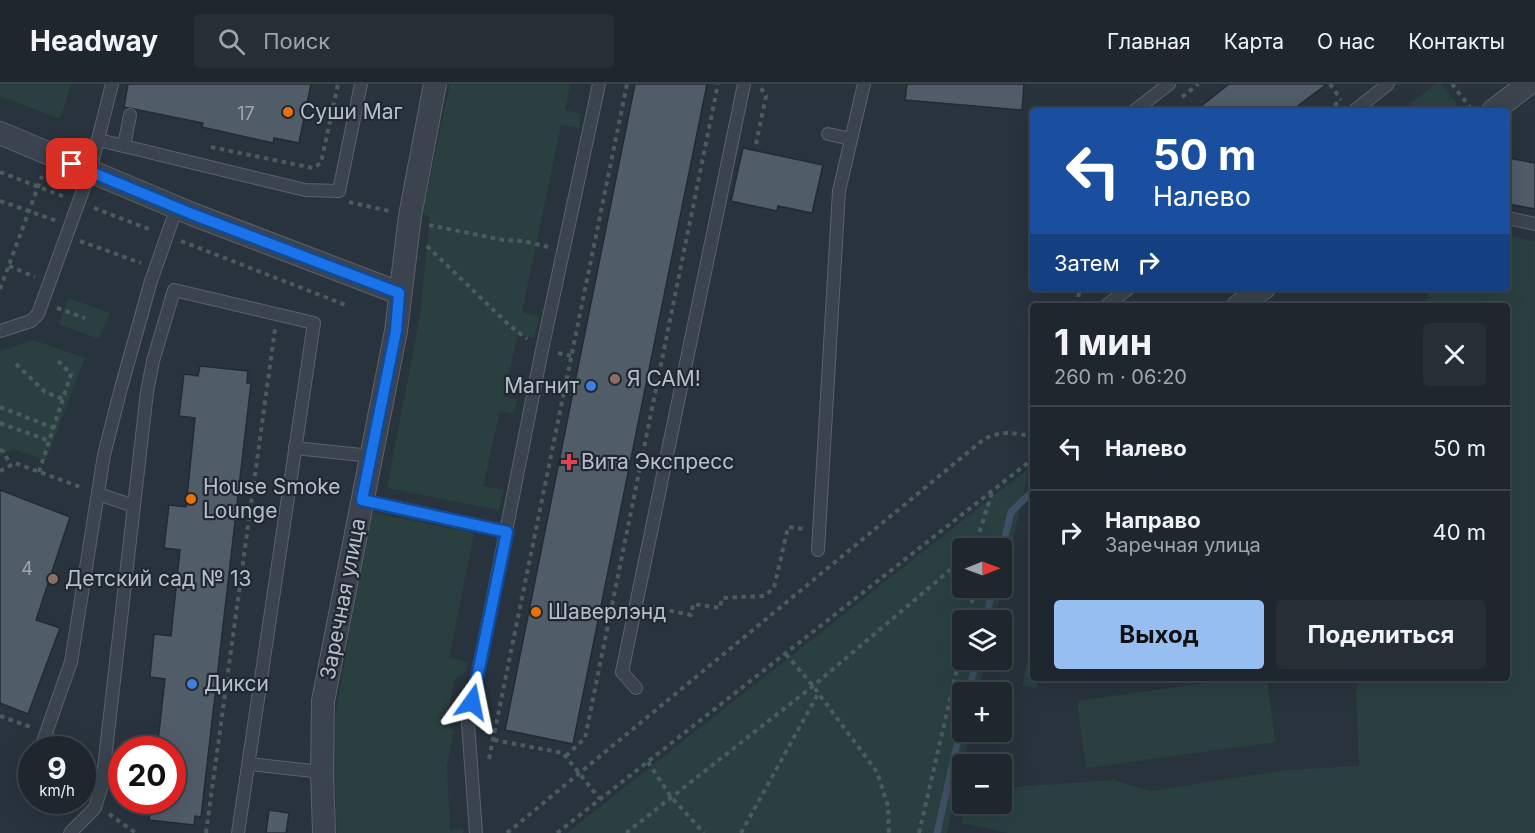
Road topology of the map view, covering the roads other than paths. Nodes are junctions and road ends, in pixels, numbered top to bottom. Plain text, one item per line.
1 (112, 84) edge
2 (361, 84) edge
3 (435, 84) edge
4 (598, 84) edge
5 (744, 84) edge
6 (864, 84) edge
7 (1169, 84) edge
8 (1388, 84) edge
9 (1528, 84) edge
10 (1138, 108) edge
11 (1358, 108) edge
12 (1497, 108) edge
13 (130, 115) dead end
14 (0, 133) edge
15 (828, 134) dead end
16 (851, 139) junction
17 (99, 140) junction
18 (123, 146) junction
19 (90, 171) junction
20 (177, 207) junction
21 (1510, 218) edge
22 (1535, 224) edge
23 (1125, 291) edge
24 (1260, 291) edge
25 (399, 293) junction
26 (1110, 303) edge
27 (1242, 303) edge
28 (0, 331) edge
29 (296, 448) junction
30 (371, 456) junction
31 (98, 494) junction
32 (362, 500) junction
33 (134, 506) junction
34 (507, 532) junction
35 (818, 550) dead end
36 (636, 688) dead end
37 (45, 736) edge
38 (250, 764) junction
39 (322, 772) junction
40 (70, 833) edge
41 (238, 833) edge
42 (324, 833) edge
43 (476, 833) edge

1 - 17 lane
2 - 18 lane
3 - 25 street, Заречная улица
4 - 34 lane
5 - 36 lane
6 - 16 lane
7 - 10 lane
8 - 11 lane
9 - 12 street
13 - 18 lane
14 - 19 street
15 - 16 lane
16 - 35 lane
17 - 18 lane
17 - 19 lane
19 - 20 street
19 - 28 lane
20 - 25 street
20 - 31 lane
21 - 22 lane
23 - 26 lane
24 - 27 street
25 - 30 street, Заречная улица
29 - 30 lane
29 - 33 lane
29 - 38 lane
30 - 32 street, Заречная улица
31 - 33 lane
31 - 37 lane
32 - 34 lane
32 - 39 street, Заречная улица
33 - 40 lane
34 - 43 lane
38 - 39 lane
38 - 41 lane
39 - 42 street, Заречная улица

